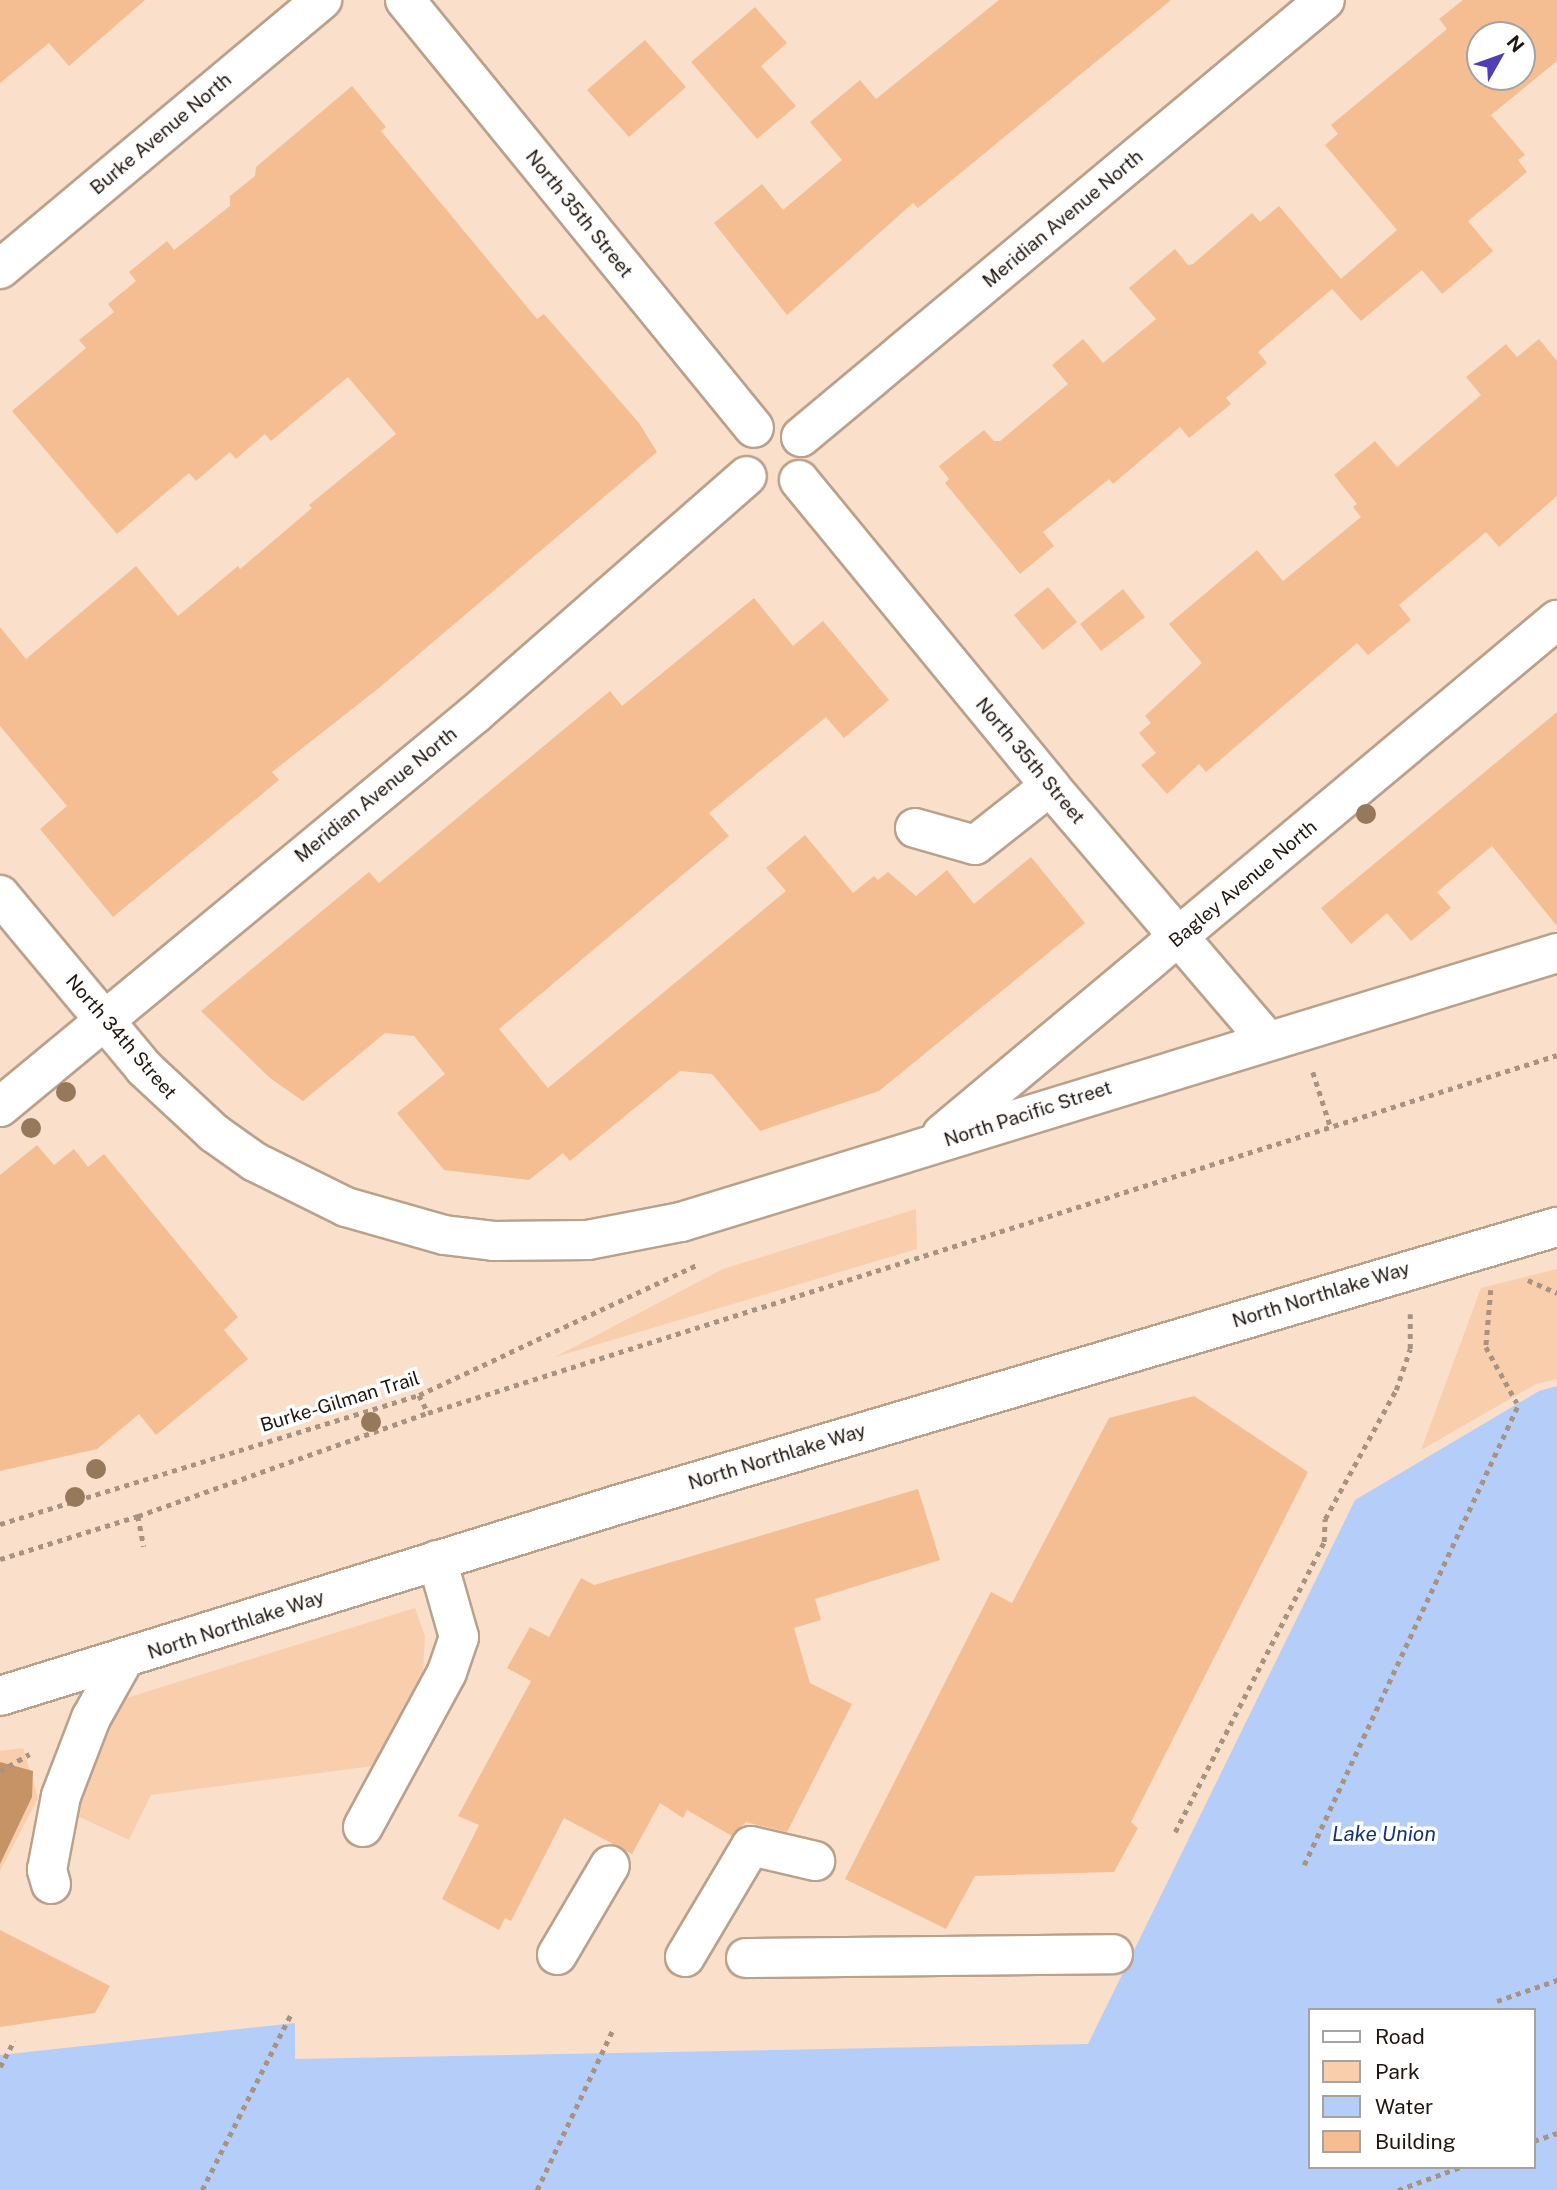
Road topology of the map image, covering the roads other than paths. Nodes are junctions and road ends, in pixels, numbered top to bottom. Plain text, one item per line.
1 (322, 0) edge
2 (405, 0) edge
3 (1325, 0) edge
4 (0, 269) edge
5 (754, 428) junction
6 (801, 437) junction
7 (747, 476) junction
8 (799, 480) junction
9 (1557, 620) edge
10 (1049, 786) junction
11 (915, 828) dead end
12 (0, 895) edge
13 (1178, 938) junction
14 (1557, 953) edge
15 (103, 1019) junction
16 (1266, 1039) junction
17 (0, 1107) edge
18 (927, 1146) junction
19 (1557, 1227) edge
20 (494, 1241) joint
21 (437, 1560) junction
22 (123, 1661) junction
23 (0, 1696) edge
24 (363, 1827) dead end
25 (815, 1861) dead end
26 (610, 1865) dead end
27 (51, 1884) dead end
28 (1113, 1954) dead end
29 (557, 1955) dead end
30 (685, 1957) dead end
31 (746, 1958) dead end

1 - 4 street, Burke Avenue North
2 - 5 street, North 35th Street
3 - 6 street, Meridian Avenue North
5 - 6 street
5 - 7 street
6 - 8 street
7 - 8 street
7 - 15 street, Meridian Avenue North
8 - 10 street, North 35th Street
9 - 13 street, Bagley Avenue North
10 - 11 street
10 - 13 street, North 35th Street
12 - 15 street, North 34th Street
13 - 16 street, North 35th Street
13 - 18 street, Bagley Avenue North
14 - 16 street, North Pacific Street
15 - 17 street, Meridian Avenue North
15 - 20 street, North 34th Street
16 - 18 street, North Pacific Street
18 - 20 street, North Pacific Street
19 - 21 street, North Northlake Way
21 - 22 street, North Northlake Way
21 - 24 street
22 - 23 street, North Northlake Way
22 - 27 street
25 - 30 street
26 - 29 street
28 - 31 street

